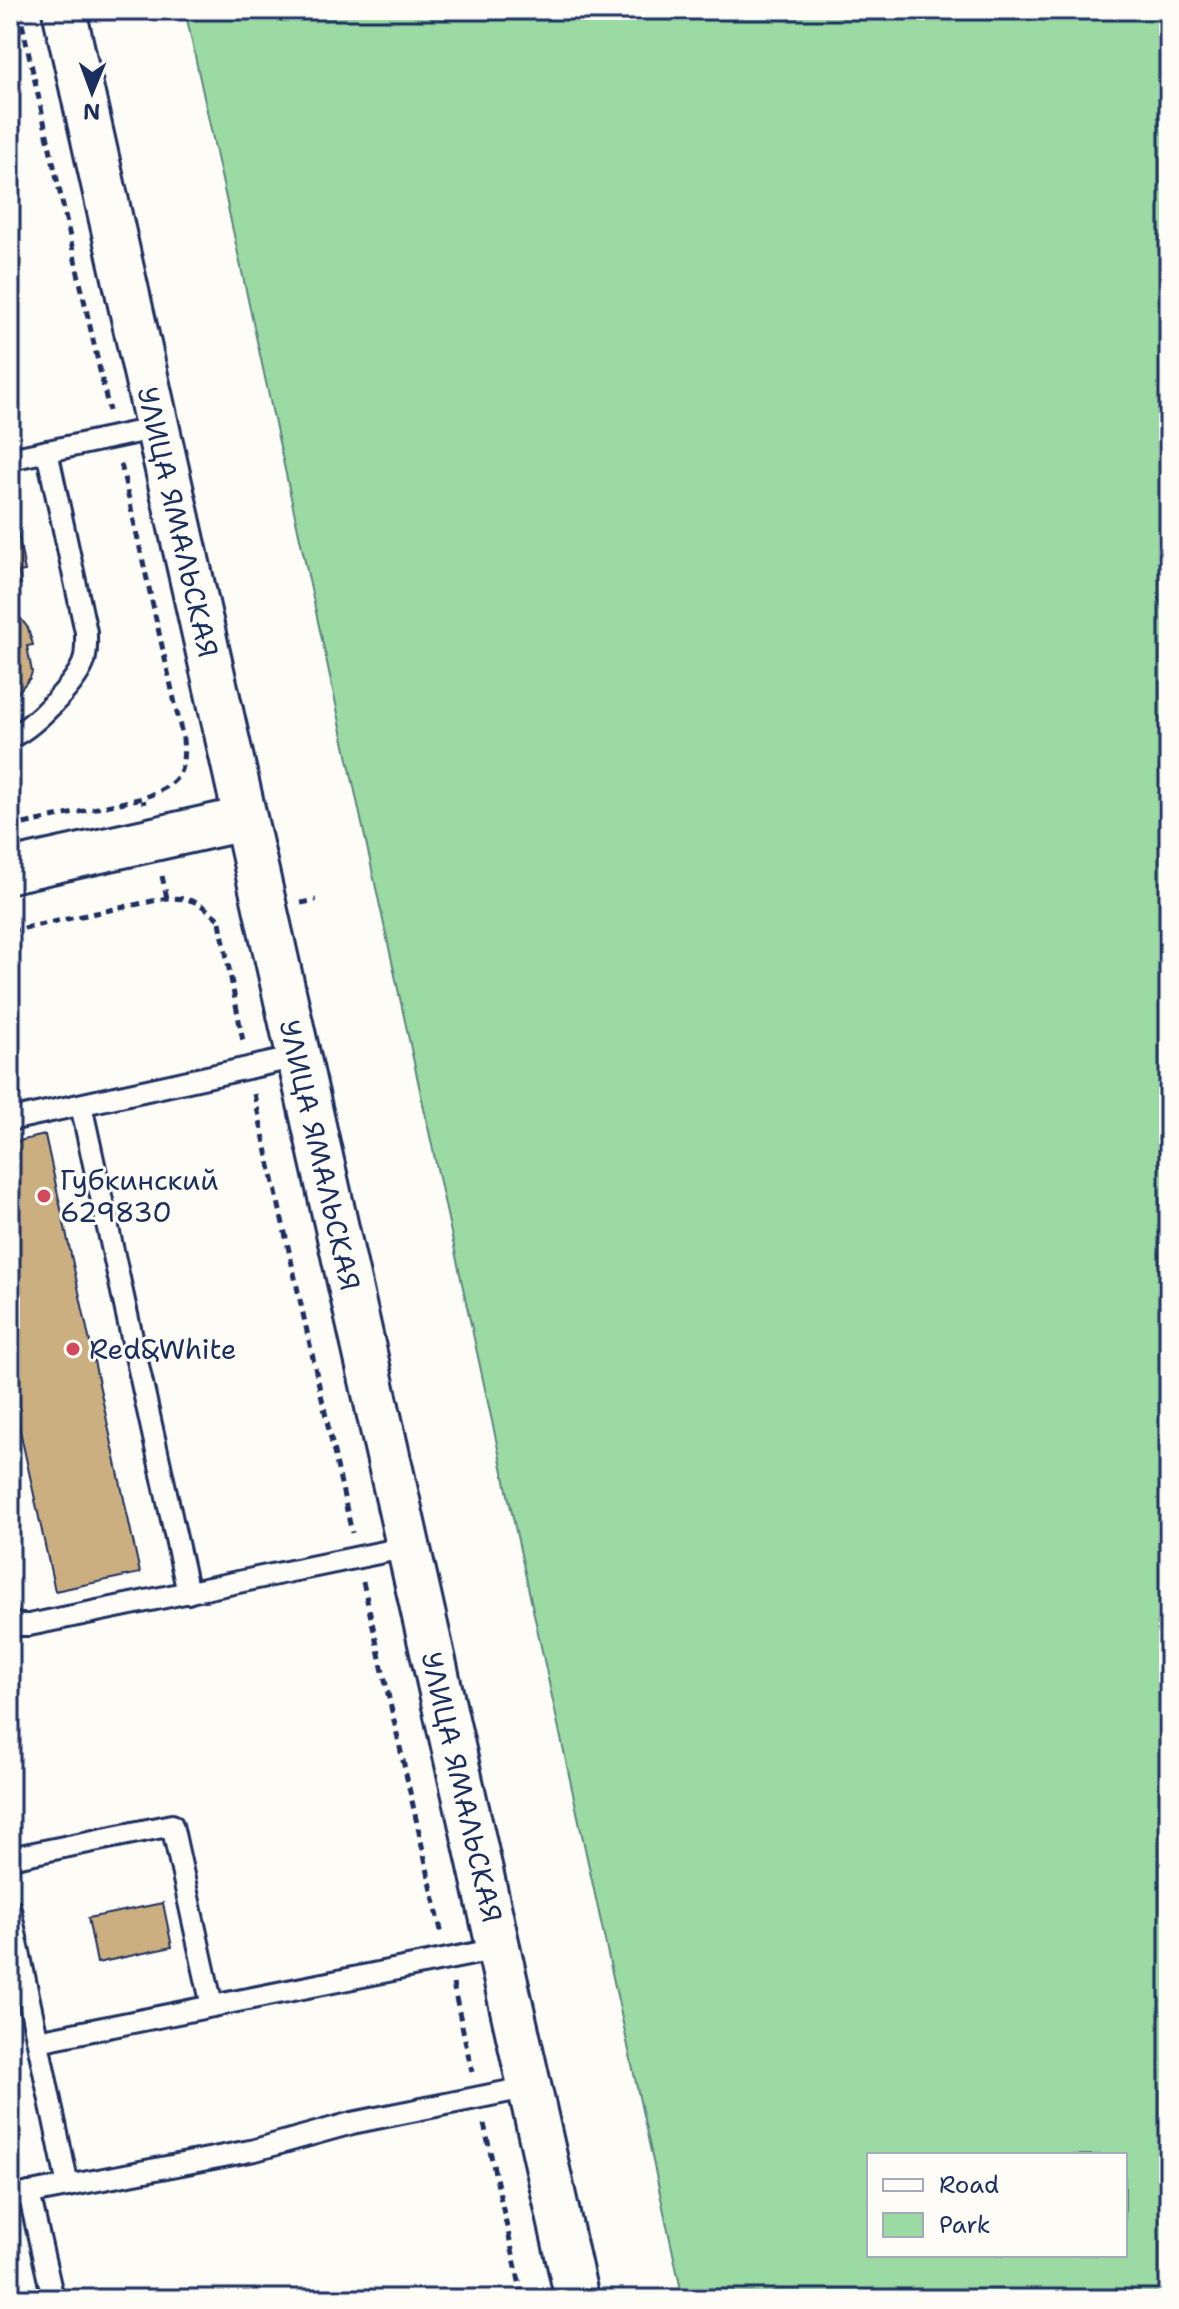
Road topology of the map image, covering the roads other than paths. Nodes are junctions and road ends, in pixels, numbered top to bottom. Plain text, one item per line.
1 (64, 10) edge
2 (157, 428) junction
3 (47, 451) junction
4 (10, 459) edge
5 (10, 737) edge
6 (244, 819) junction
7 (10, 871) edge
8 (298, 1057) junction
9 (81, 1105) junction
10 (10, 1120) edge
11 (408, 1547) junction
12 (188, 1593) junction
13 (10, 1621) edge
14 (10, 1858) edge
15 (10, 1909) edge
16 (498, 1949) junction
17 (212, 2006) junction
18 (38, 2041) junction
19 (530, 2087) junction
20 (68, 2186) junction
21 (20, 2195) edge
22 (53, 2299) edge
23 (577, 2299) edge

1 - 2 street, УЛИЦА ЯМАЛЬСКАЯ
2 - 3 lane
2 - 6 street, УЛИЦА ЯМАЛЬСКАЯ
3 - 4 lane
3 - 5 lane
6 - 7 street
6 - 8 street, УЛИЦА ЯМАЛЬСКАЯ
8 - 9 lane
8 - 11 street, УЛИЦА ЯМАЛЬСКАЯ
9 - 10 lane
9 - 12 lane
11 - 12 lane
11 - 16 street, УЛИЦА ЯМАЛЬСКАЯ
12 - 13 lane
14 - 17 lane
15 - 18 lane
16 - 17 lane
16 - 19 street, УЛИЦА ЯМАЛЬСКАЯ
17 - 18 lane
18 - 20 lane
19 - 20 lane
19 - 23 street, УЛИЦА ЯМАЛЬСКАЯ
20 - 21 lane
21 - 22 lane

